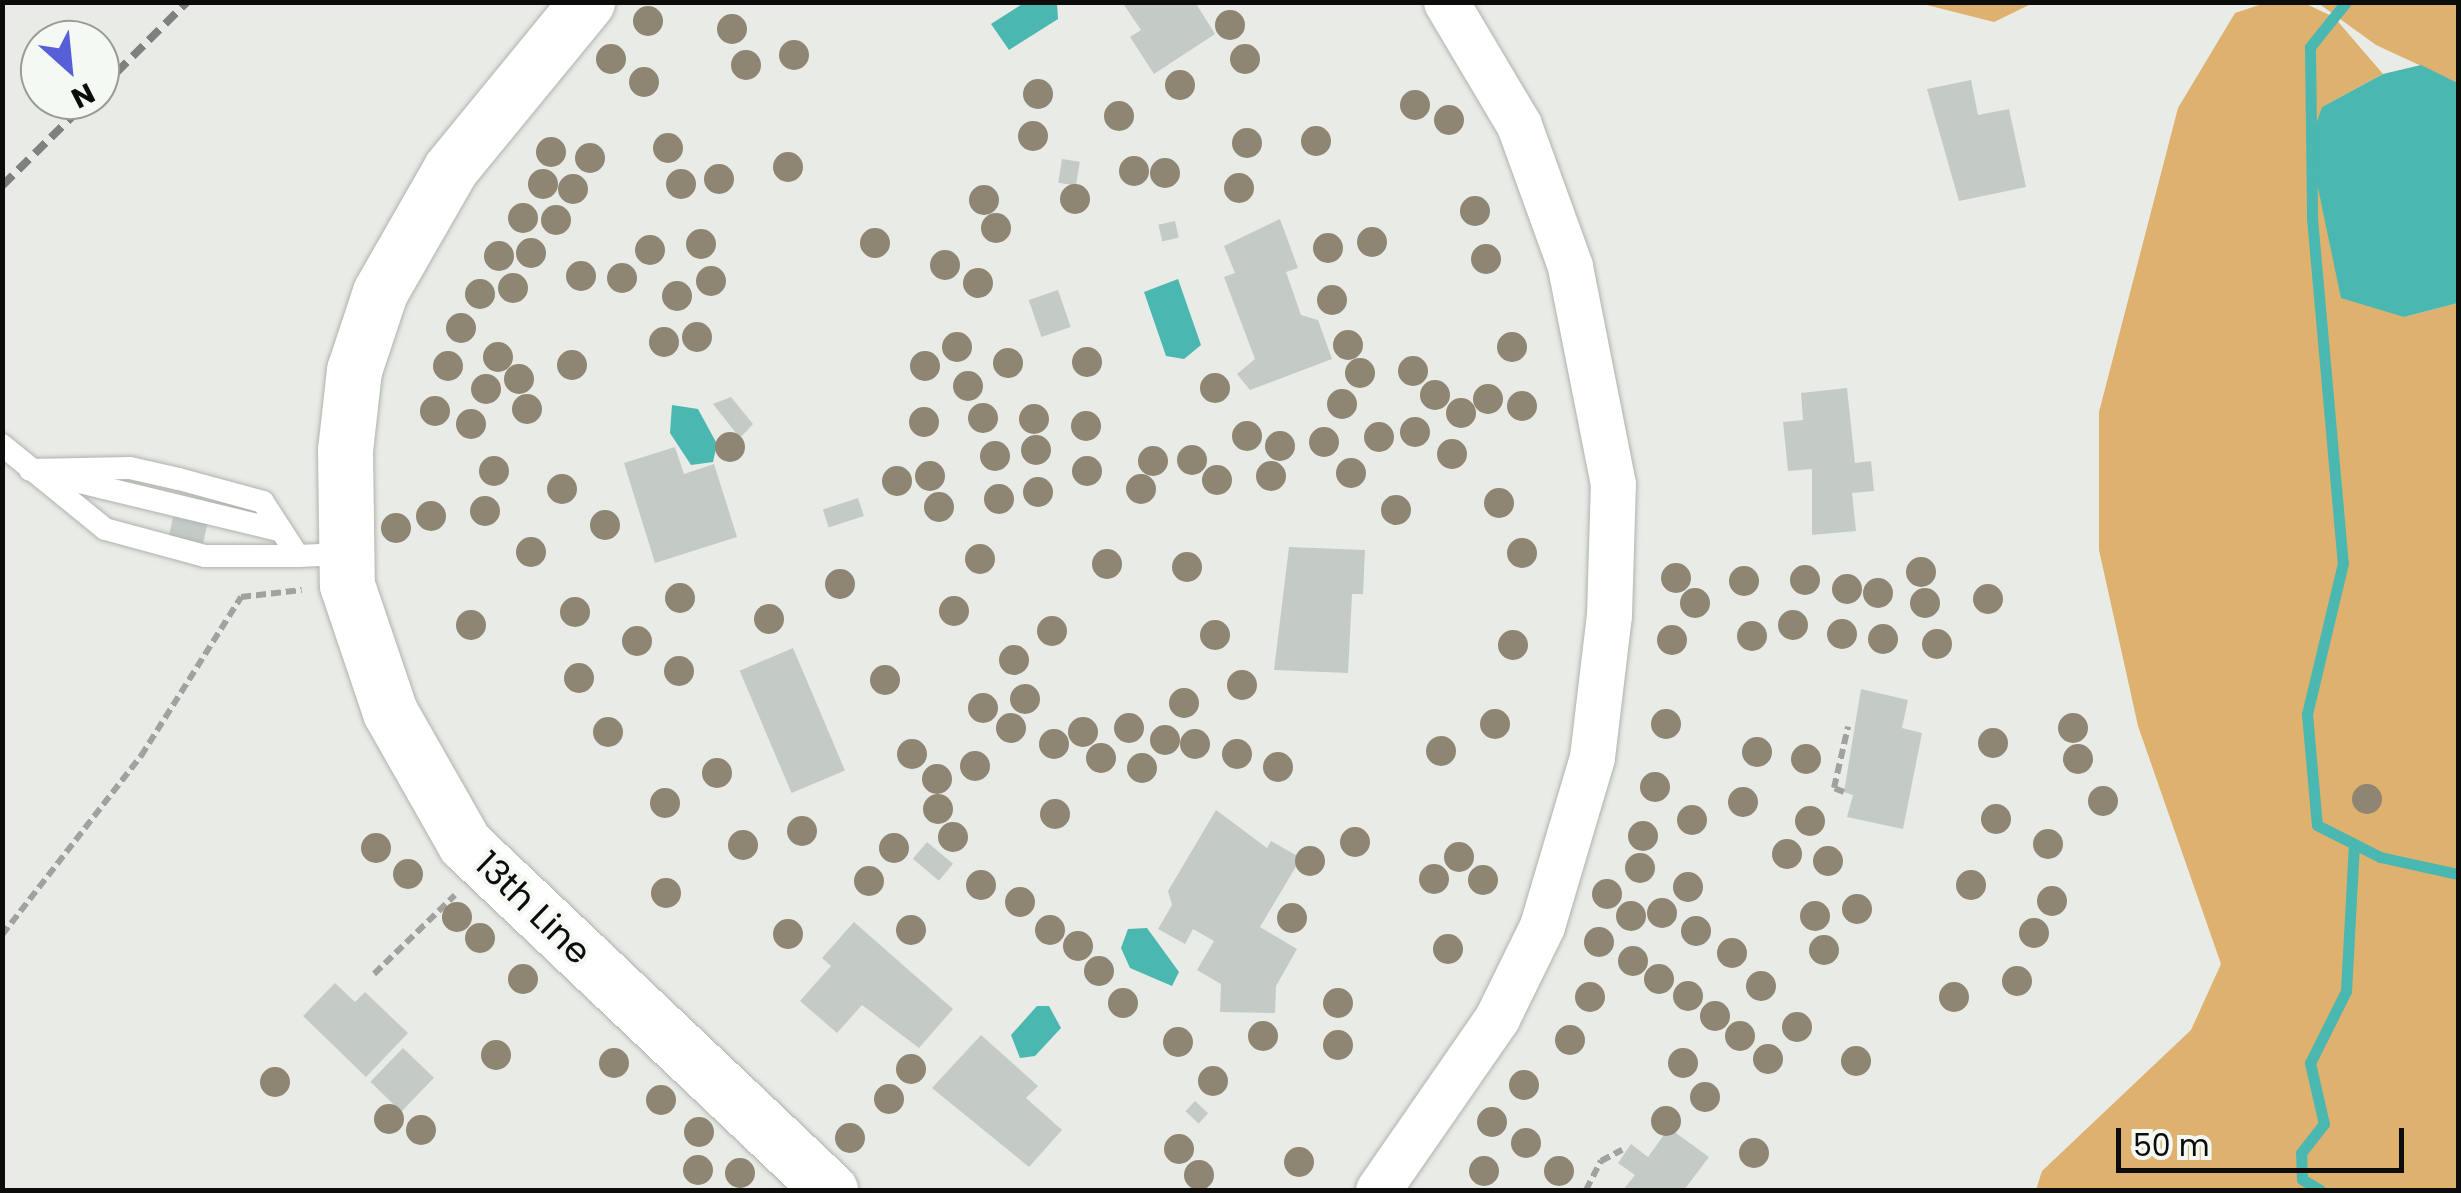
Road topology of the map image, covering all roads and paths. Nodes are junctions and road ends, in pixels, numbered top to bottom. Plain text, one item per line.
1 (587, 2) edge
2 (1446, 2) edge
3 (2, 445) edge
4 (30, 470) junction
5 (330, 565) junction
6 (1848, 727) dead end
7 (1844, 792) dead end
8 (486, 864) junction
9 (2, 936) edge
10 (374, 974) dead end
11 (1622, 1150) dead end
12 (830, 1190) edge
13 (1378, 1190) edge
14 (1586, 1190) edge

1 - 5 main road
2 - 13 street
3 - 4 lane
4 - 5 lane
4 - 5 lane
5 - 8 main road, 13th Line
5 - 9 path
6 - 7 path
8 - 10 path
8 - 12 main road, 13th Line
11 - 14 path

